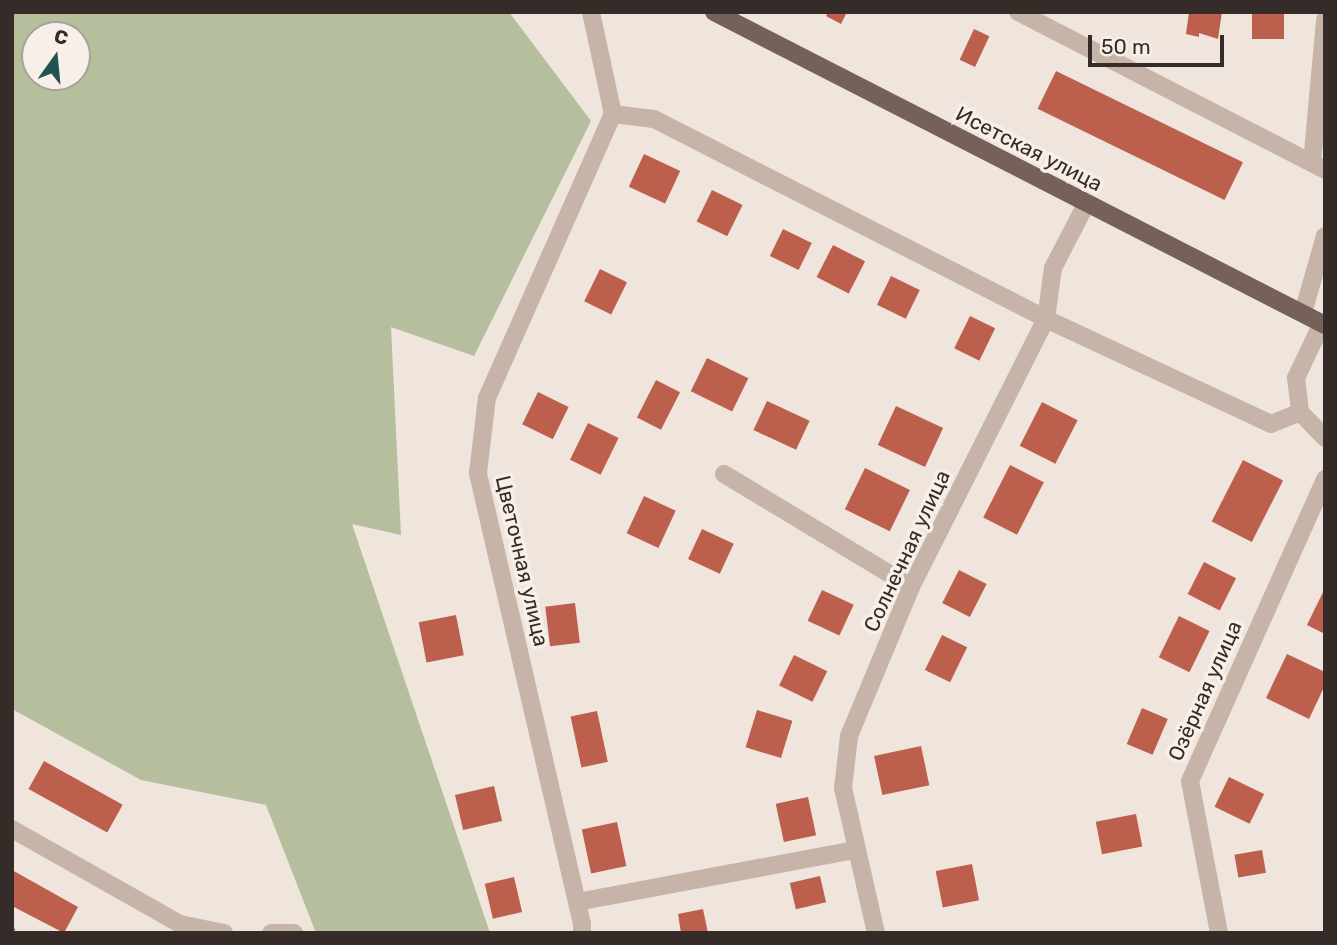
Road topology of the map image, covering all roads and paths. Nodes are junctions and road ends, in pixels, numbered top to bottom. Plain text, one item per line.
1 (591, 12) edge
2 (714, 12) edge
3 (1018, 12) edge
4 (1325, 20) edge
5 (613, 114) junction
6 (1318, 167) edge
7 (1086, 204) junction
8 (1325, 236) edge
9 (1303, 313) junction
10 (1046, 319) junction
11 (1323, 324) edge
12 (1300, 412) junction
13 (1325, 438) edge
14 (724, 474) dead end
15 (1325, 479) edge
16 (911, 587) junction
17 (12, 829) edge
18 (856, 850) junction
19 (577, 902) junction
20 (12, 929) edge
21 (18, 933) edge
22 (224, 933) edge
23 (271, 933) edge
24 (294, 933) edge
25 (582, 933) edge
26 (876, 933) edge
27 (1219, 933) edge

1 - 5 street
2 - 7 main road, Исетская улица
3 - 6 street
4 - 6 street
5 - 10 street
5 - 19 street, Цветочная улица
7 - 9 main road, Исетская улица
7 - 10 street, Солнечная улица
8 - 9 street
9 - 11 main road, Исетская улица
10 - 12 street
10 - 16 street, Солнечная улица
11 - 12 street
12 - 13 street
14 - 16 street
15 - 27 street, Озёрная улица
16 - 18 street, Солнечная улица
17 - 22 street
18 - 19 street
18 - 26 street, Солнечная улица
19 - 25 street, Цветочная улица
20 - 21 path
23 - 24 street

